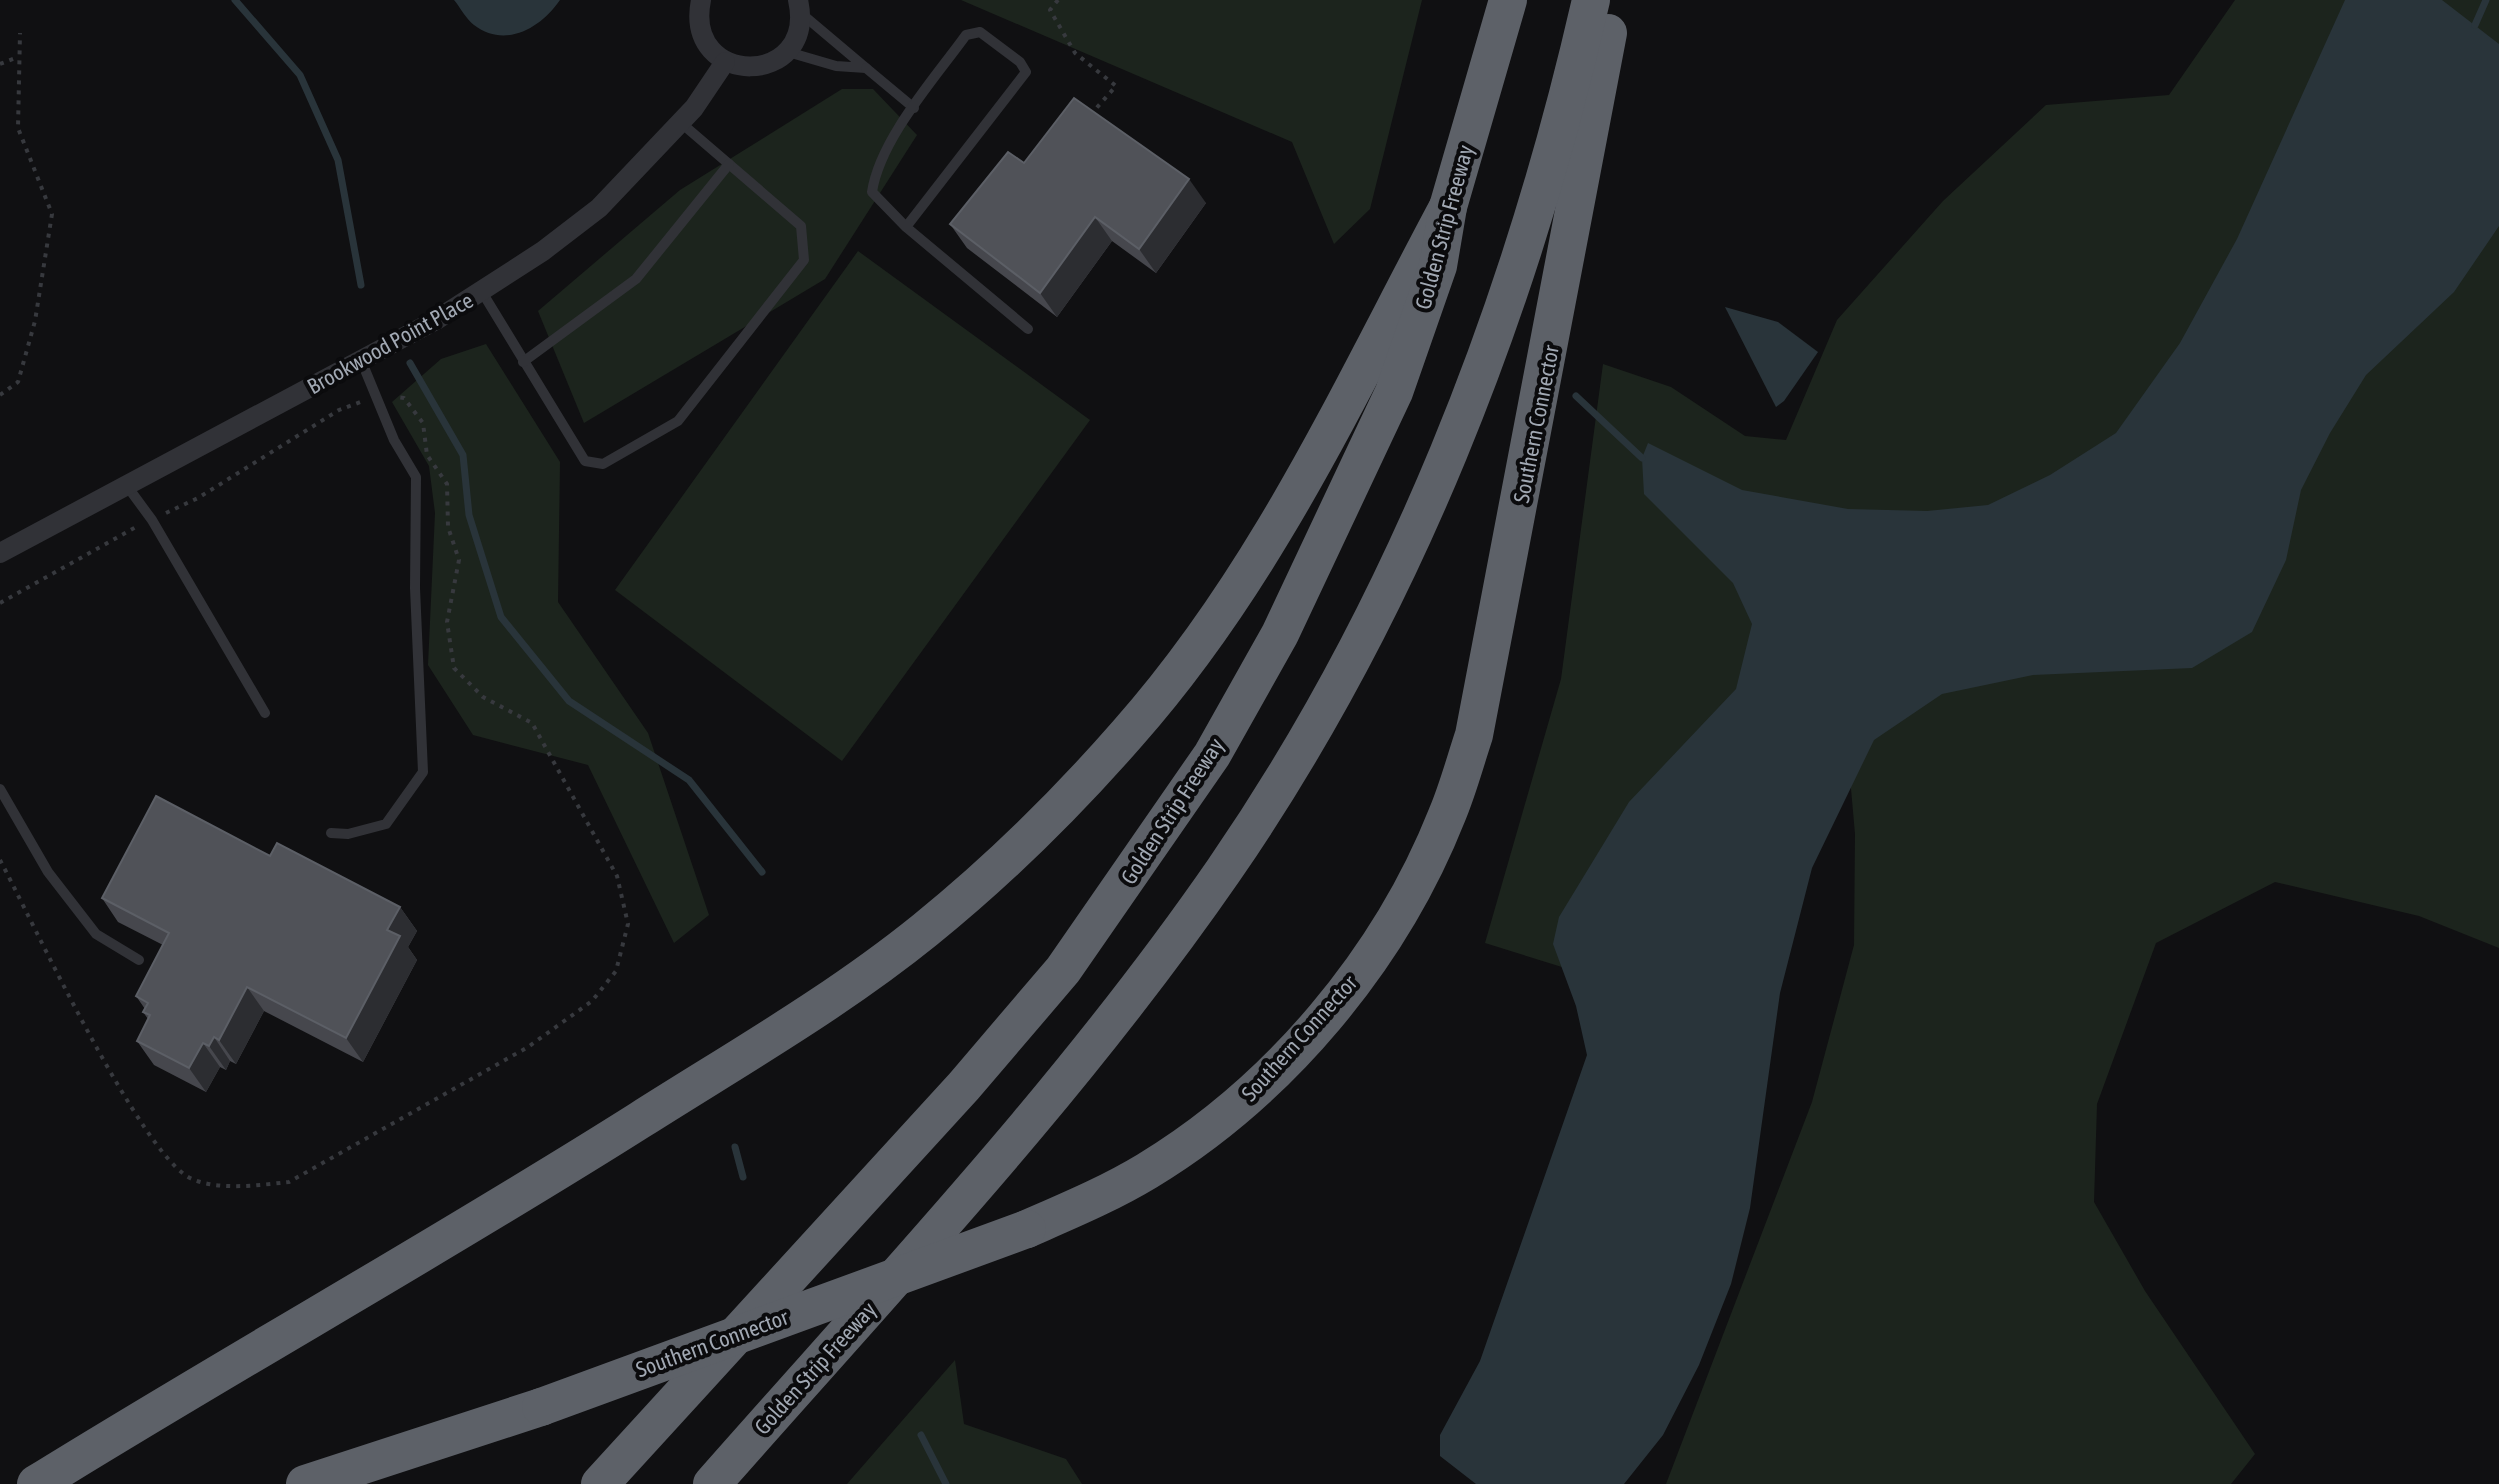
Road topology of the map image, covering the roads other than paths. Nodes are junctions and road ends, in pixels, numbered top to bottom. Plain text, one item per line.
1 (701, 0) edge
2 (1508, 0) edge
3 (1591, 0) edge
4 (1614, 0) edge
5 (800, 7) edge
6 (788, 52) junction
7 (725, 62) junction
8 (866, 68) junction
9 (914, 108) junction
10 (680, 122) junction
11 (729, 164) junction
12 (1448, 207) junction
13 (906, 227) junction
14 (482, 292) junction
15 (1028, 329) dead end
16 (360, 358) junction
17 (523, 362) junction
18 (127, 486) junction
19 (0, 553) edge
20 (265, 713) dead end
21 (0, 789) edge
22 (331, 833) dead end
23 (139, 960) dead end
24 (36, 1484) edge
25 (305, 1484) edge
26 (600, 1484) edge
27 (712, 1484) edge

1 - 7 street
2 - 12 highway, Golden Strip Freeway
3 - 27 highway, Golden Strip Freeway
4 - 25 highway, Southern Connector, bridge
5 - 6 street
5 - 8 lane
6 - 7 street
6 - 8 lane
7 - 10 street, Brookwood Point Place
8 - 9 lane
9 - 13 lane
9 - 13 lane
10 - 11 lane
10 - 14 street, Brookwood Point Place
11 - 17 lane
11 - 17 lane
12 - 24 highway
12 - 26 highway, Golden Strip Freeway
13 - 15 lane
14 - 16 street, Brookwood Point Place
14 - 17 lane
16 - 18 street, Brookwood Point Place
16 - 22 lane
18 - 19 street, Brookwood Point Place
18 - 20 lane
21 - 23 lane

